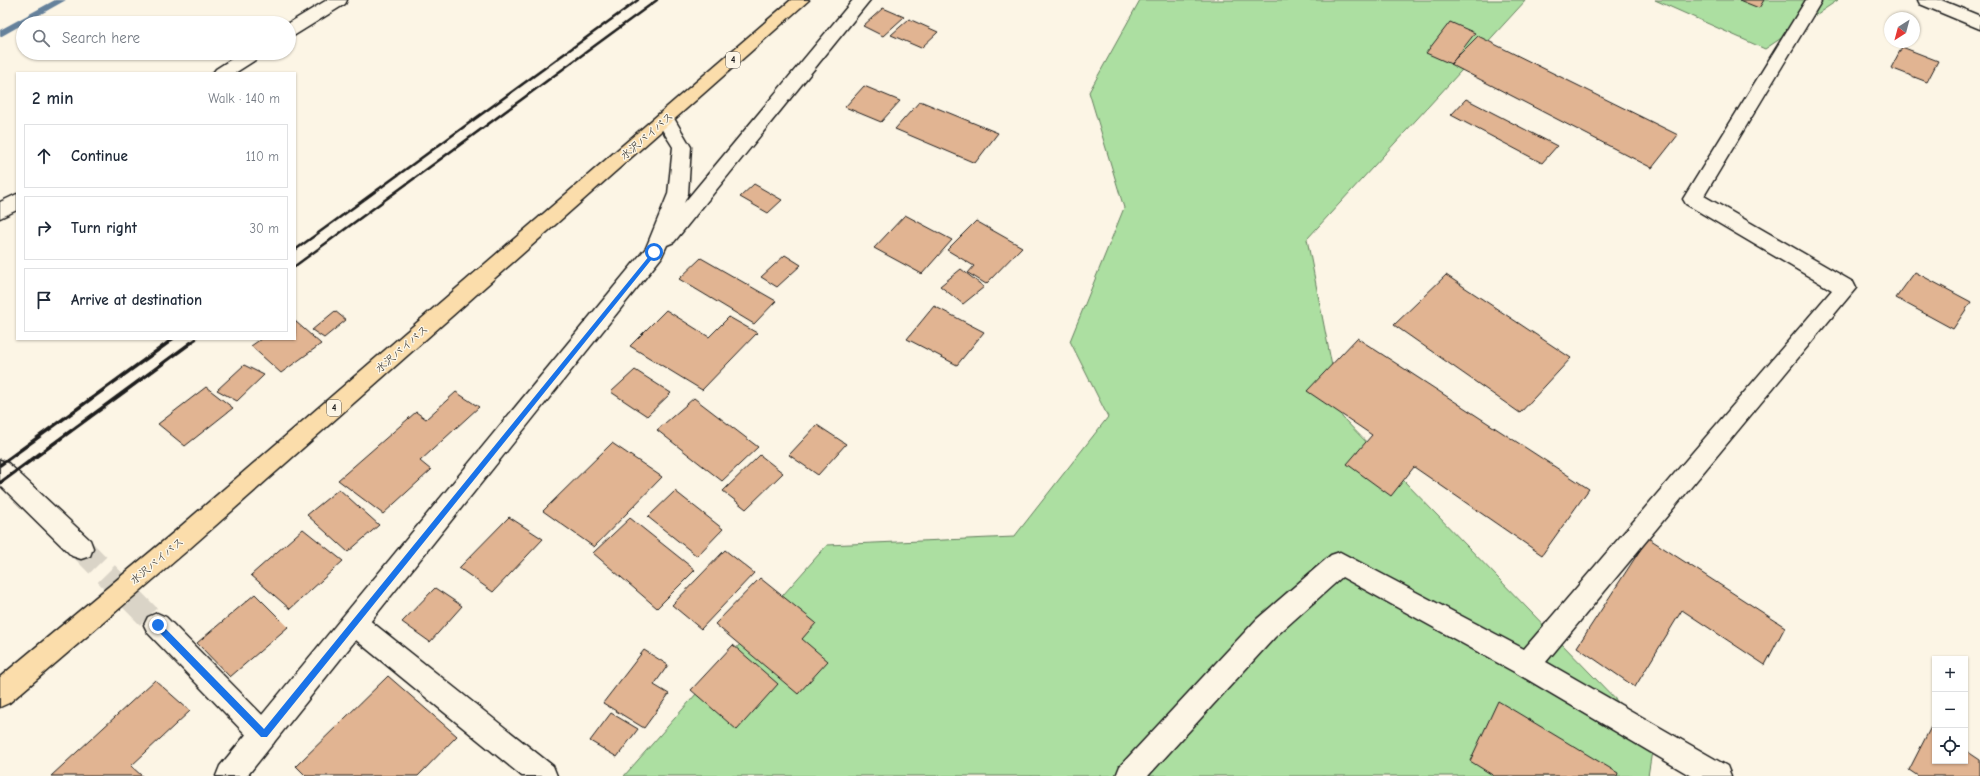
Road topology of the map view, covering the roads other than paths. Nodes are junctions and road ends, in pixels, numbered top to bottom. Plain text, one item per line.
1 (339, 0) edge
2 (801, 0) edge
3 (862, 0) edge
4 (1814, 0) edge
5 (1926, 0) edge
6 (1980, 23) edge
7 (296, 27) edge
8 (243, 60) edge
9 (224, 72) edge
10 (665, 120) junction
11 (16, 202) edge
12 (0, 212) edge
13 (654, 252) junction
14 (0, 470) edge
15 (81, 548) tunnel mouth
16 (354, 623) junction
17 (158, 625) tunnel mouth
18 (1527, 664) junction
19 (0, 694) edge
20 (264, 735) junction
21 (230, 776) edge
22 (542, 776) edge
23 (1130, 776) edge
24 (1717, 776) edge

1 - 7 street
2 - 10 highway, 水沢バイパス / 4
3 - 13 street
4 - 18 street
5 - 6 street
8 - 9 street
10 - 13 street
10 - 19 highway, 水沢バイパス / 4
11 - 12 street
13 - 16 street
14 - 15 street
16 - 20 street
16 - 22 street
17 - 20 street
18 - 23 street
18 - 24 street
20 - 21 street

